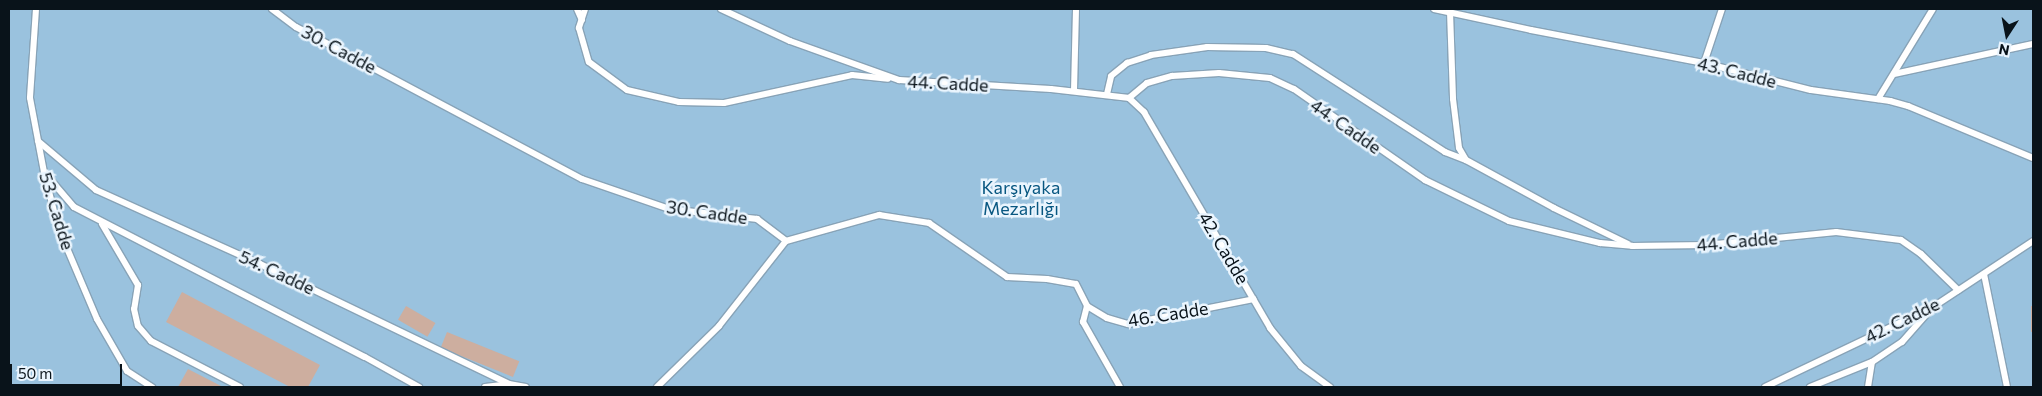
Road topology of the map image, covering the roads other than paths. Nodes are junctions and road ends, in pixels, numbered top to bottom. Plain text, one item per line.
1 (36, 9) edge
2 (272, 9) edge
3 (577, 9) edge
4 (585, 9) edge
5 (721, 9) edge
6 (1076, 9) edge
7 (1434, 9) edge
8 (1722, 9) edge
9 (1934, 9) edge
10 (1450, 12) junction
11 (582, 20) junction
12 (2033, 44) edge
13 (1704, 63) junction
14 (1894, 74) junction
15 (899, 80) junction
16 (1074, 91) junction
17 (1107, 94) junction
18 (1129, 98) junction
19 (1878, 99) junction
20 (38, 142) junction
21 (2033, 158) edge
22 (1466, 160) junction
23 (44, 172) junction
24 (102, 223) junction
25 (786, 241) junction
26 (2033, 241) edge
27 (1632, 246) junction
28 (1984, 274) junction
29 (1958, 290) junction
30 (1254, 299) junction
31 (1087, 306) junction
32 (1933, 307) junction
33 (1872, 362) junction
34 (509, 384) junction
35 (152, 387) edge
36 (240, 387) edge
37 (419, 387) edge
38 (485, 387) edge
39 (526, 387) edge
40 (657, 387) edge
41 (1120, 387) edge
42 (1330, 387) edge
43 (1765, 387) edge
44 (1810, 387) edge
45 (1868, 387) edge
46 (2007, 387) edge

1 - 20 lane, 53. Cadde
2 - 25 lane, 30. Cadde
3 - 11 lane
4 - 11 lane
5 - 15 lane, 44. Cadde
6 - 16 lane
7 - 10 lane, 43. Cadde
8 - 13 lane
9 - 14 lane
10 - 13 lane, 43. Cadde
10 - 22 lane
11 - 15 lane
12 - 14 lane
13 - 19 lane, 43. Cadde
14 - 19 lane
15 - 16 lane, 44. Cadde
16 - 17 lane, 44. Cadde
17 - 18 lane, 44. Cadde
17 - 22 lane
18 - 27 lane, 44. Cadde
18 - 30 lane, 42. Cadde
19 - 21 lane, 43. Cadde
20 - 23 lane, 53. Cadde
20 - 34 lane, 54. Cadde
22 - 27 lane
23 - 24 lane
23 - 35 lane, 53. Cadde
24 - 36 lane
24 - 37 lane
25 - 31 lane
25 - 40 lane
26 - 28 lane, 42. Cadde
27 - 29 lane, 44. Cadde
28 - 29 lane, 42. Cadde
28 - 46 lane
29 - 32 lane, 42. Cadde
30 - 31 lane, 46. Cadde
30 - 42 lane, 42. Cadde
31 - 41 lane
32 - 33 lane
32 - 43 lane, 42. Cadde
33 - 44 lane
33 - 45 lane
34 - 38 lane
34 - 39 lane, 54. Cadde

